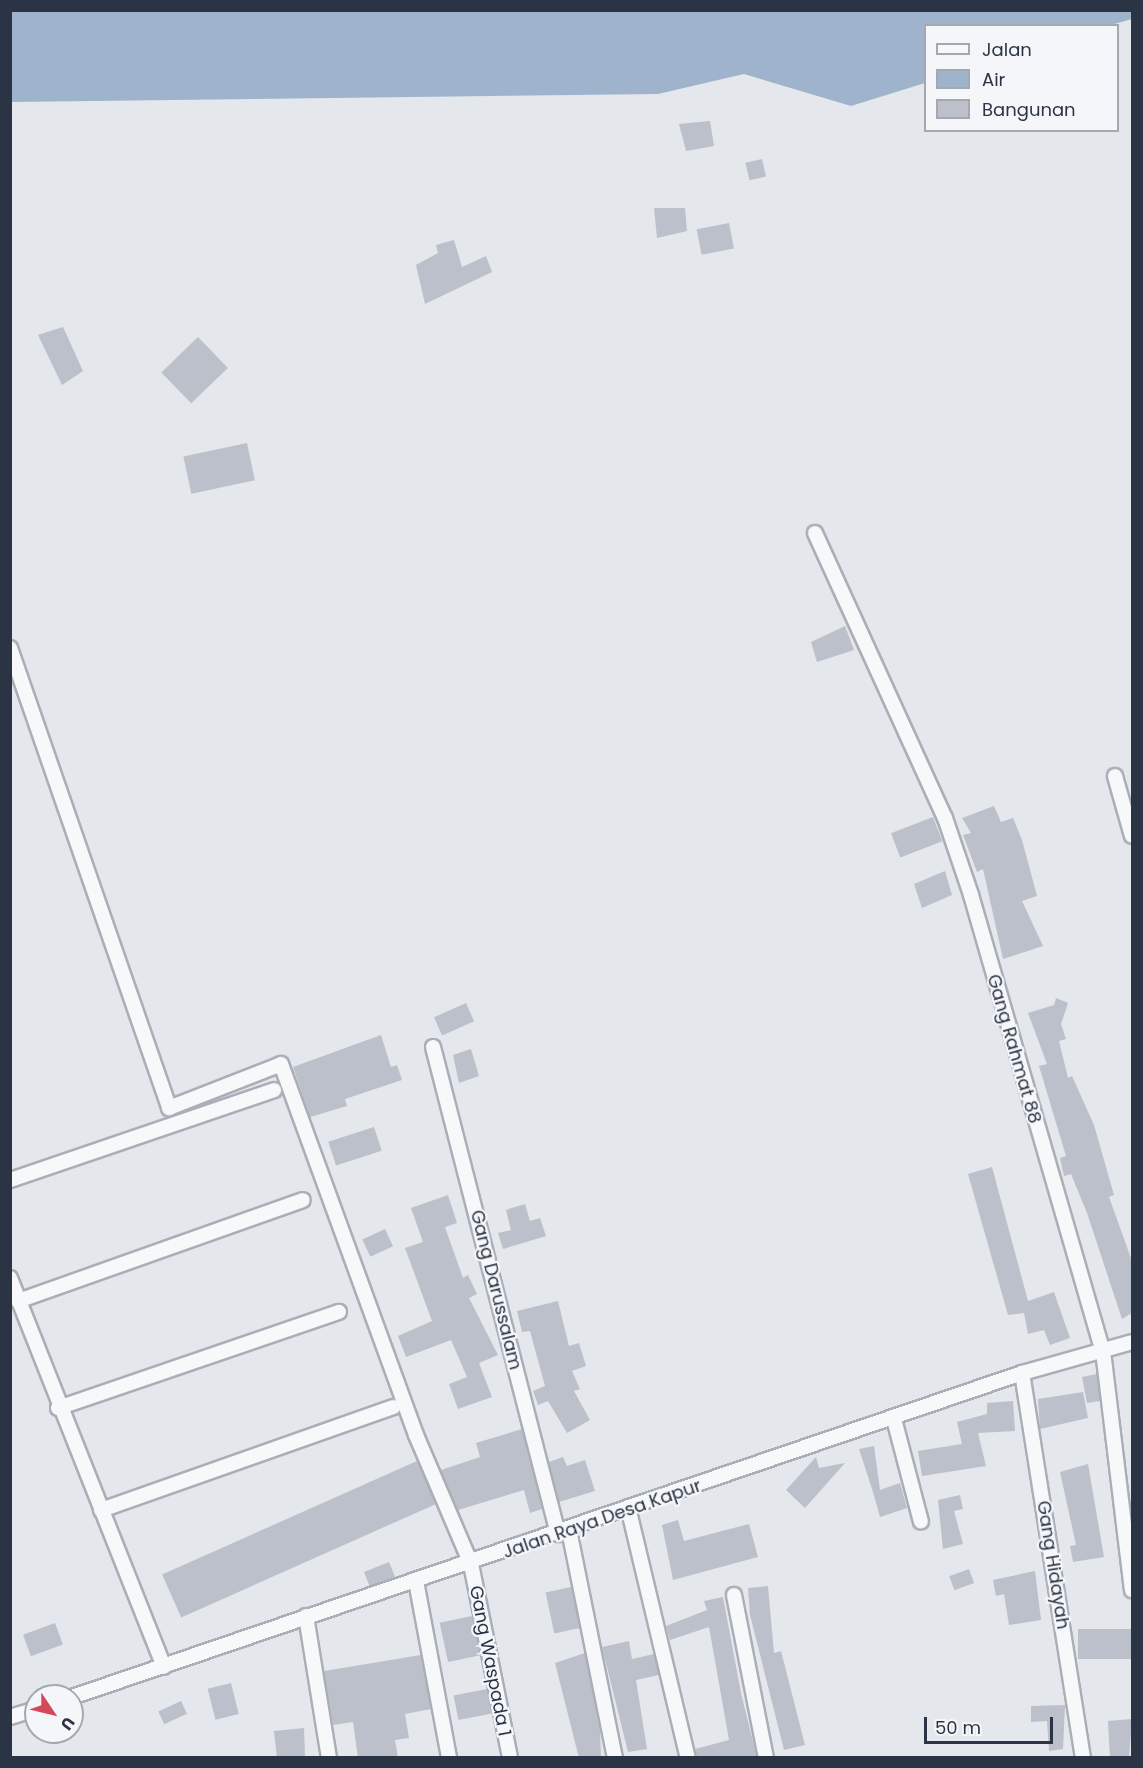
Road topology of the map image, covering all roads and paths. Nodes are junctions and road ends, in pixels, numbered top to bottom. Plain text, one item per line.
1 (815, 533) dead end
2 (10, 648) edge
3 (1115, 776) dead end
4 (1132, 836) edge
5 (433, 1047) dead end
6 (274, 1090) dead end
7 (10, 1180) edge
8 (303, 1200) dead end
9 (10, 1278) edge
10 (18, 1300) junction
11 (339, 1312) dead end
12 (1132, 1342) edge
13 (1103, 1352) junction
14 (1022, 1373) junction
15 (393, 1407) dead end
16 (58, 1408) junction
17 (894, 1419) junction
18 (628, 1507) junction
19 (101, 1510) junction
20 (921, 1522) dead end
21 (564, 1532) junction
22 (471, 1564) junction
23 (416, 1581) junction
24 (1132, 1590) edge
25 (734, 1596) dead end
26 (306, 1616) junction
27 (164, 1667) junction
28 (84, 1693) edge
29 (329, 1758) edge
30 (448, 1758) edge
31 (510, 1758) edge
32 (615, 1758) edge
33 (688, 1758) edge
34 (766, 1758) edge
35 (1083, 1758) edge

1 - 13 street, Gang Rahmat 88
2 - 22 street, Gang Waspada 1
3 - 4 street
5 - 21 street, Gang Darussalam
6 - 7 street
8 - 10 street
9 - 10 street
10 - 16 street
11 - 16 street
12 - 13 street, Jalan Raya Desa Kapur
13 - 14 street, Jalan Raya Desa Kapur
13 - 24 street, Gang Rahmat 88
14 - 17 street, Jalan Raya Desa Kapur
14 - 35 street, Gang Hidayah
15 - 19 street
16 - 19 street
17 - 18 street, Jalan Raya Desa Kapur
17 - 20 street
18 - 21 street, Jalan Raya Desa Kapur
18 - 33 street
19 - 27 street
21 - 22 street, Jalan Raya Desa Kapur
21 - 32 street, Gang Darussalam
22 - 23 street, Jalan Raya Desa Kapur
22 - 31 street, Gang Waspada 1
23 - 26 street, Jalan Raya Desa Kapur
23 - 30 street
25 - 34 street
26 - 27 street, Jalan Raya Desa Kapur
26 - 29 street
27 - 28 street, Jalan Raya Desa Kapur

